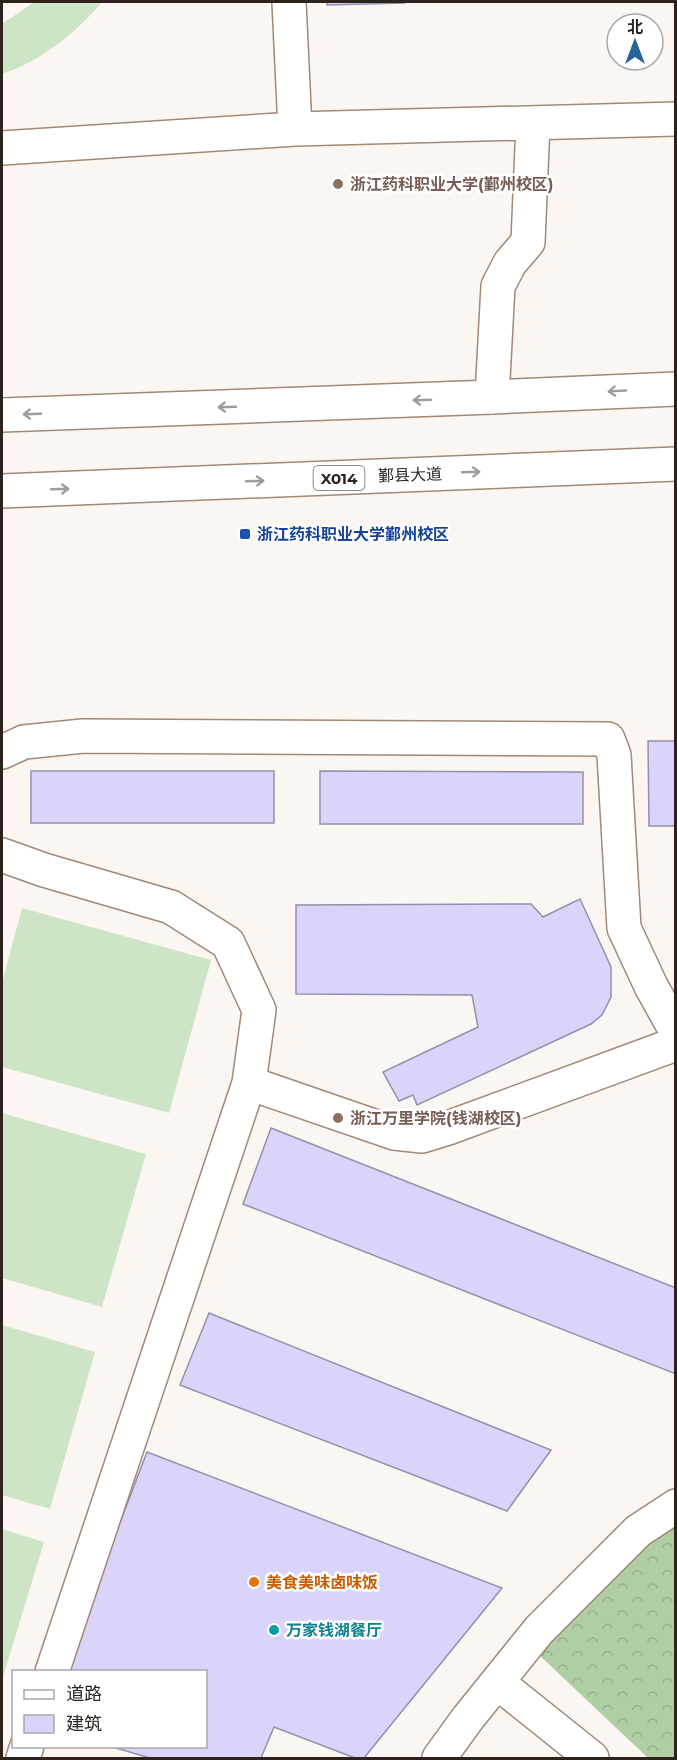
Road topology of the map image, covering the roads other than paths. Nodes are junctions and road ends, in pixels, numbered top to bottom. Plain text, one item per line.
1 (289, 2) edge
2 (675, 119) edge
3 (533, 123) junction
4 (295, 129) junction
5 (2, 148) edge
6 (675, 389) edge
7 (492, 397) junction
8 (2, 415) edge
9 (675, 464) edge
10 (2, 491) edge
11 (2, 752) edge
12 (2, 855) edge
13 (675, 1031) edge
14 (675, 1044) edge
15 (249, 1083) junction
16 (675, 1506) edge
17 (52, 1670) edge
18 (497, 1682) junction
19 (439, 1758) edge
20 (592, 1758) edge

1 - 4 main road
2 - 3 main road
3 - 4 main road
3 - 7 main road
4 - 5 main road
6 -> 7 main road
7 -> 8 main road
10 -> 9 main road, 鄞县大道 / X014
11 - 13 main road
12 - 15 main road
14 - 15 main road
15 - 17 main road
16 - 18 main road
18 - 19 main road
18 - 20 main road

